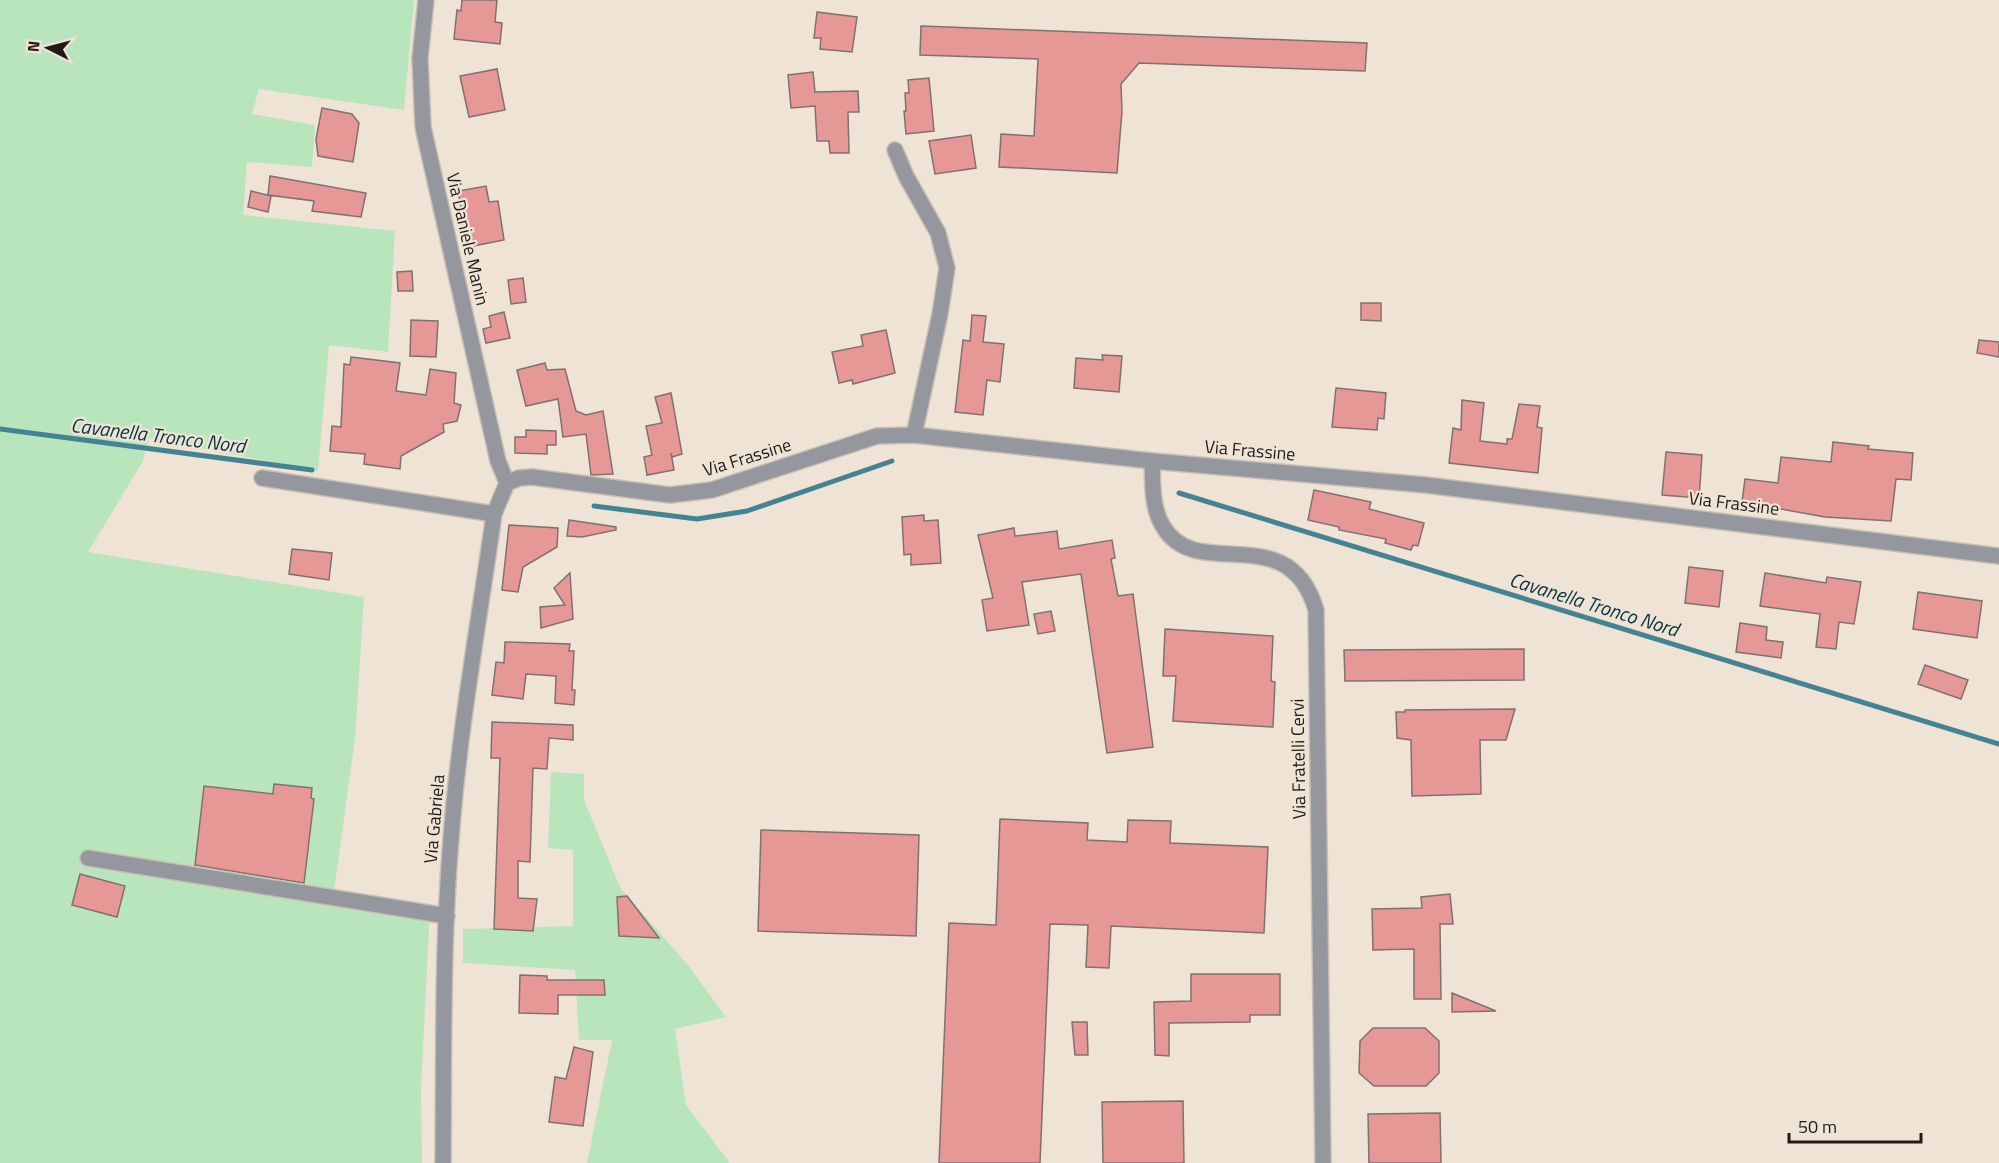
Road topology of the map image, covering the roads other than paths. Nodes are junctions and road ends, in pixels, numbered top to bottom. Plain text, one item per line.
1 (426, 0) edge
2 (896, 150) dead end
3 (915, 435) junction
4 (1152, 461) junction
5 (262, 478) dead end
6 (507, 483) junction
7 (494, 514) junction
8 (1999, 556) edge
9 (88, 858) dead end
10 (447, 916) junction
11 (443, 1163) edge
12 (1323, 1163) edge

1 - 6 street, Via Daniele Manin
2 - 3 street
3 - 4 street, Via Frassine
3 - 6 street, Via Frassine
4 - 8 street, Via Frassine
4 - 12 street, Via Fratelli Cervi
5 - 7 street
6 - 7 street, Via Gabriela
7 - 10 street, Via Gabriela
9 - 10 street
10 - 11 street, Via Gabriela

